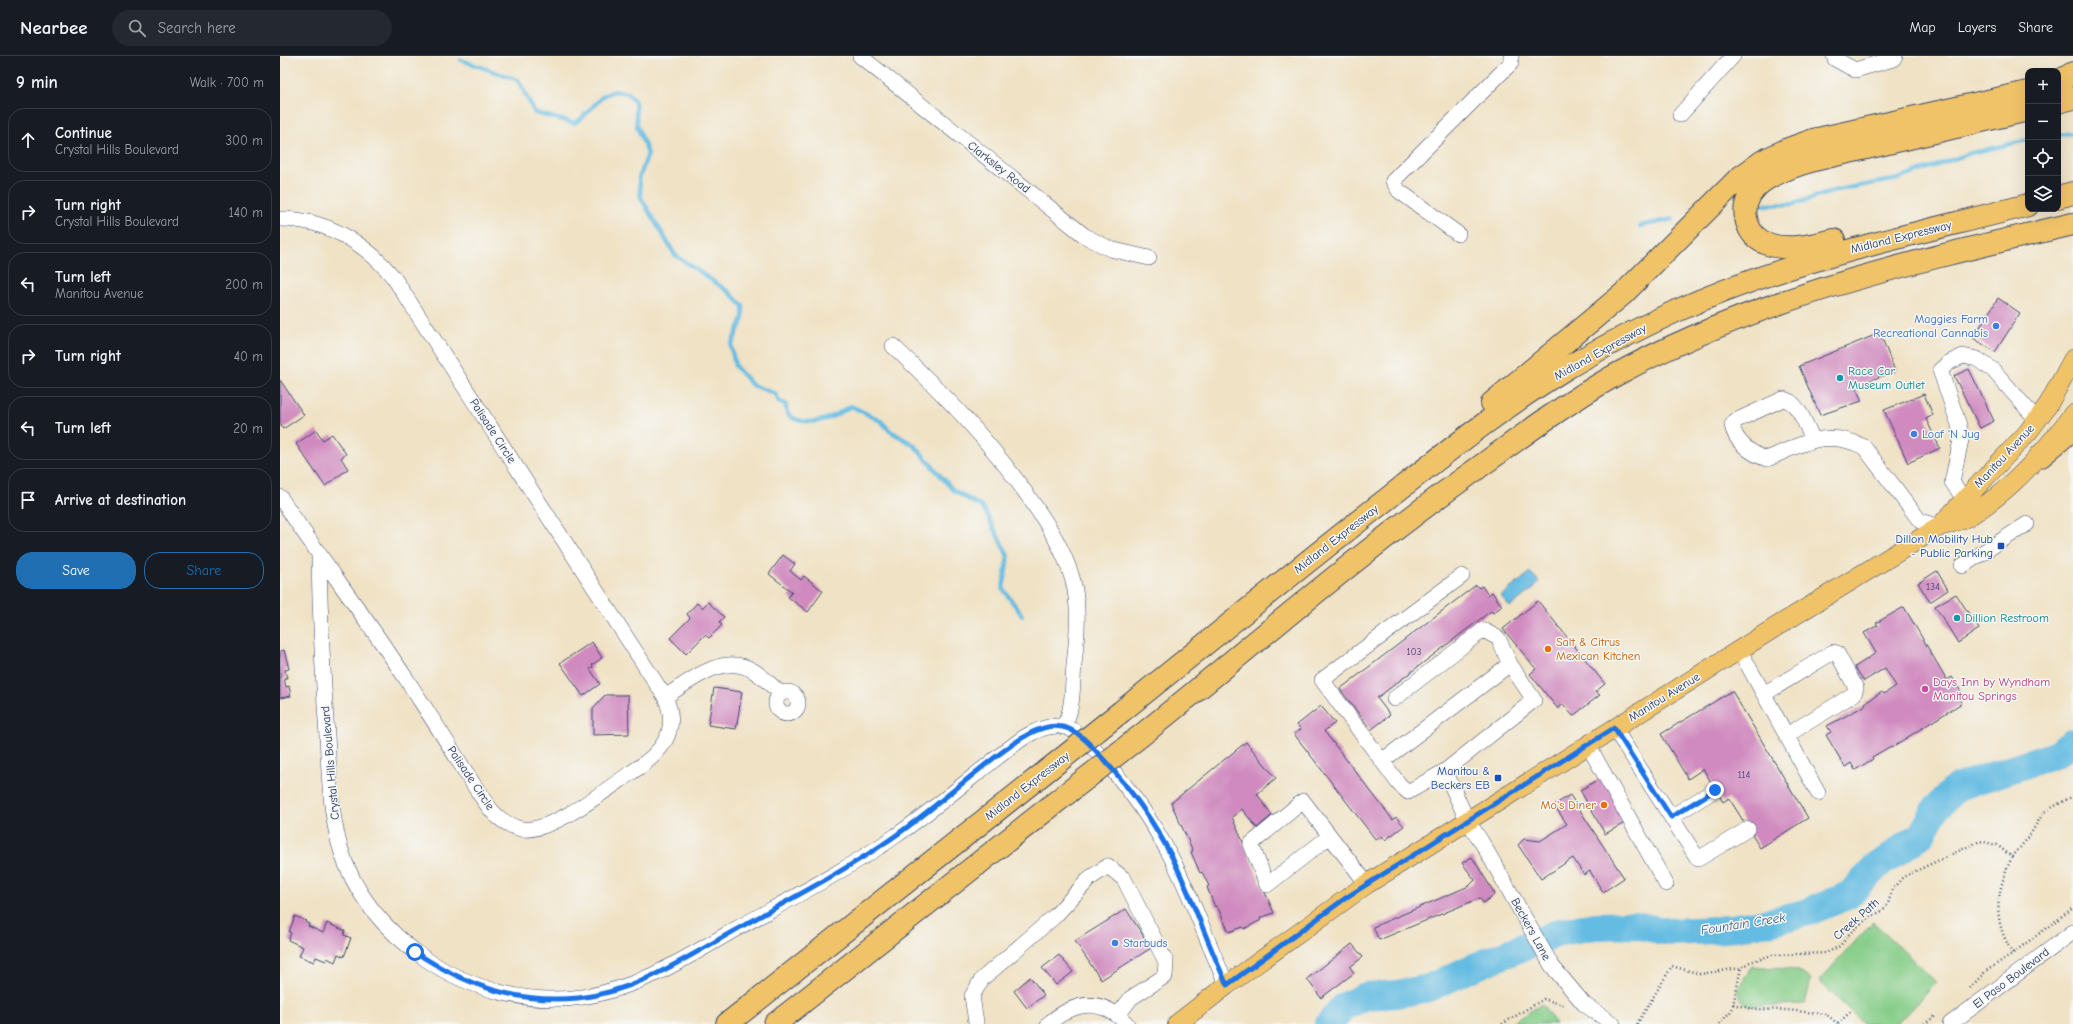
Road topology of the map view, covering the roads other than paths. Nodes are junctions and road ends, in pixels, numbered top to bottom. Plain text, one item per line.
1 (1511, 56) edge
2 (1733, 56) edge
3 (1834, 56) edge
4 (1895, 56) edge
5 (870, 59) edge
6 (2073, 73) edge
7 (2073, 81) edge
8 (2025, 93) edge
9 (2063, 96) edge
10 (2025, 111) edge
11 (1680, 114) dead end
12 (2025, 206) edge
13 (1985, 216) junction
14 (280, 219) edge
15 (2066, 226) edge
16 (1458, 234) dead end
17 (1149, 258) dead end
18 (893, 346) dead end
19 (2073, 359) edge
20 (2073, 414) edge
21 (2037, 420) junction
22 (2073, 429) edge
23 (1813, 439) junction
24 (2041, 456) junction
25 (280, 497) edge
26 (1964, 499) junction
27 (2027, 524) dead end
28 (1939, 527) junction
29 (1326, 547) junction
30 (319, 556) junction
31 (1962, 566) dead end
32 (1462, 576) dead end
33 (1739, 649) junction
34 (1510, 664) junction
35 (781, 694) dead end
36 (1764, 694) junction
37 (665, 697) junction
38 (1394, 699) dead end
39 (1063, 727) junction
40 (1614, 728) junction
41 (1787, 735) junction
42 (1588, 744) junction
43 (1382, 761) junction
44 (1445, 771) junction
45 (1715, 790) dead end
46 (1818, 793) dead end
47 (1671, 817) junction
48 (1467, 820) junction
49 (1748, 829) dead end
50 (1330, 836) junction
51 (1367, 884) junction
52 (1666, 884) dead end
53 (2070, 939) edge
54 (1227, 985) junction
55 (1946, 1018) edge
56 (1123, 1020) edge
57 (977, 1023) edge
58 (727, 1024) edge
59 (775, 1024) edge
60 (1048, 1024) edge
61 (1176, 1024) edge
62 (1613, 1024) edge

1 - 16 street
2 - 11 street
3 - 4 street
5 - 17 street, Clarksley Road
6 - 9 highway
7 - 9 highway
8 - 29 highway
10 - 13 highway
12 - 13 highway, Midland Expressway
13 - 29 highway, Midland Expressway
14 - 37 street, Palisade Circle
15 - 59 highway, bridge
18 - 39 street
19 - 21 main road, Manitou Avenue
20 - 24 main road, Manitou Avenue
21 - 26 main road, Manitou Avenue
21 - 26 street
22 - 24 highway
23 - 23 street
23 - 28 street
24 - 28 main road, Manitou Avenue
25 - 30 street
26 - 28 main road, Manitou Avenue
27 - 31 street
28 - 33 main road, Manitou Avenue
29 - 58 highway, Midland Expressway, bridge
30 - 37 street, Palisade Circle
30 - 39 street, Crystal Hills Boulevard
32 - 43 street
33 - 36 street
33 - 40 main road, Manitou Avenue
34 - 38 street
34 - 43 street
34 - 44 street
35 - 37 street
36 - 41 street
36 - 41 street
39 - 54 street
40 - 42 main road, Manitou Avenue
40 - 47 street
41 - 46 street
42 - 48 main road, Manitou Avenue
42 - 52 street
43 - 44 street
44 - 48 street, Beckers Lane
45 - 47 street
47 - 49 street
48 - 51 main road, Manitou Avenue
48 - 62 street, Beckers Lane
50 - 50 street
50 - 51 street
51 - 54 main road, Manitou Avenue
53 - 55 street, El Paso Boulevard
54 - 61 main road, Manitou Avenue
56 - 57 street
56 - 60 street

